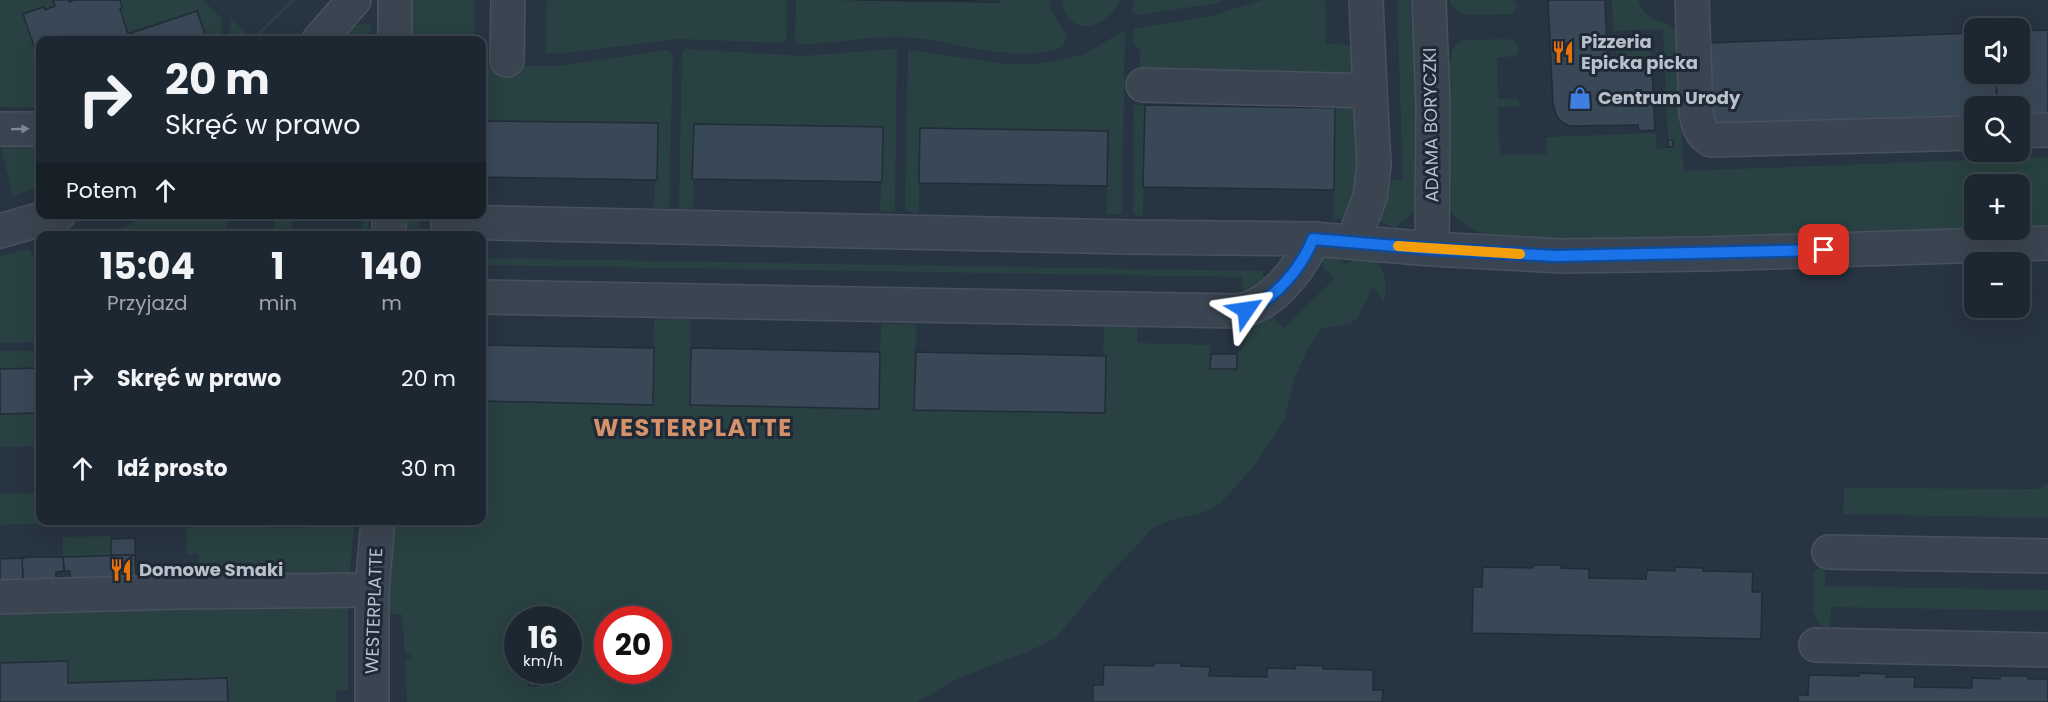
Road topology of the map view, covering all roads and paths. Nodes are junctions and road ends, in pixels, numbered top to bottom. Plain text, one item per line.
1 (354, 0) edge
2 (395, 0) edge
3 (508, 0) edge
4 (1366, 0) edge
5 (1429, 0) edge
6 (1692, 0) edge
7 (322, 36) edge
8 (395, 36) edge
9 (507, 60) dead end
10 (1143, 85) dead end
11 (1370, 91) junction
12 (0, 129) edge
13 (36, 129) edge
14 (2048, 130) edge
15 (2030, 131) edge
16 (1964, 133) edge
17 (42, 219) edge
18 (0, 231) edge
19 (448, 231) edge
20 (1313, 239) junction
21 (1353, 242) junction
22 (2048, 243) edge
23 (1432, 249) junction
24 (486, 297) edge
25 (378, 525) edge
26 (1829, 552) dead end
27 (2048, 556) edge
28 (372, 590) junction
29 (0, 597) edge
30 (1816, 645) dead end
31 (2048, 650) edge
32 (372, 702) edge

1 - 7 street
2 - 8 street
3 - 9 street
4 - 11 street
5 - 23 street, ADAMA BORYCZKI
6 - 16 street
10 - 11 street
11 - 21 street
12 -> 13 street
14 - 15 street
17 - 18 street
19 - 20 street
20 - 21 street
20 - 24 street
21 - 23 street
22 - 23 street
25 - 28 street, WESTERPLATTE
26 - 27 street
28 - 29 street
28 - 32 street, WESTERPLATTE
30 - 31 street

